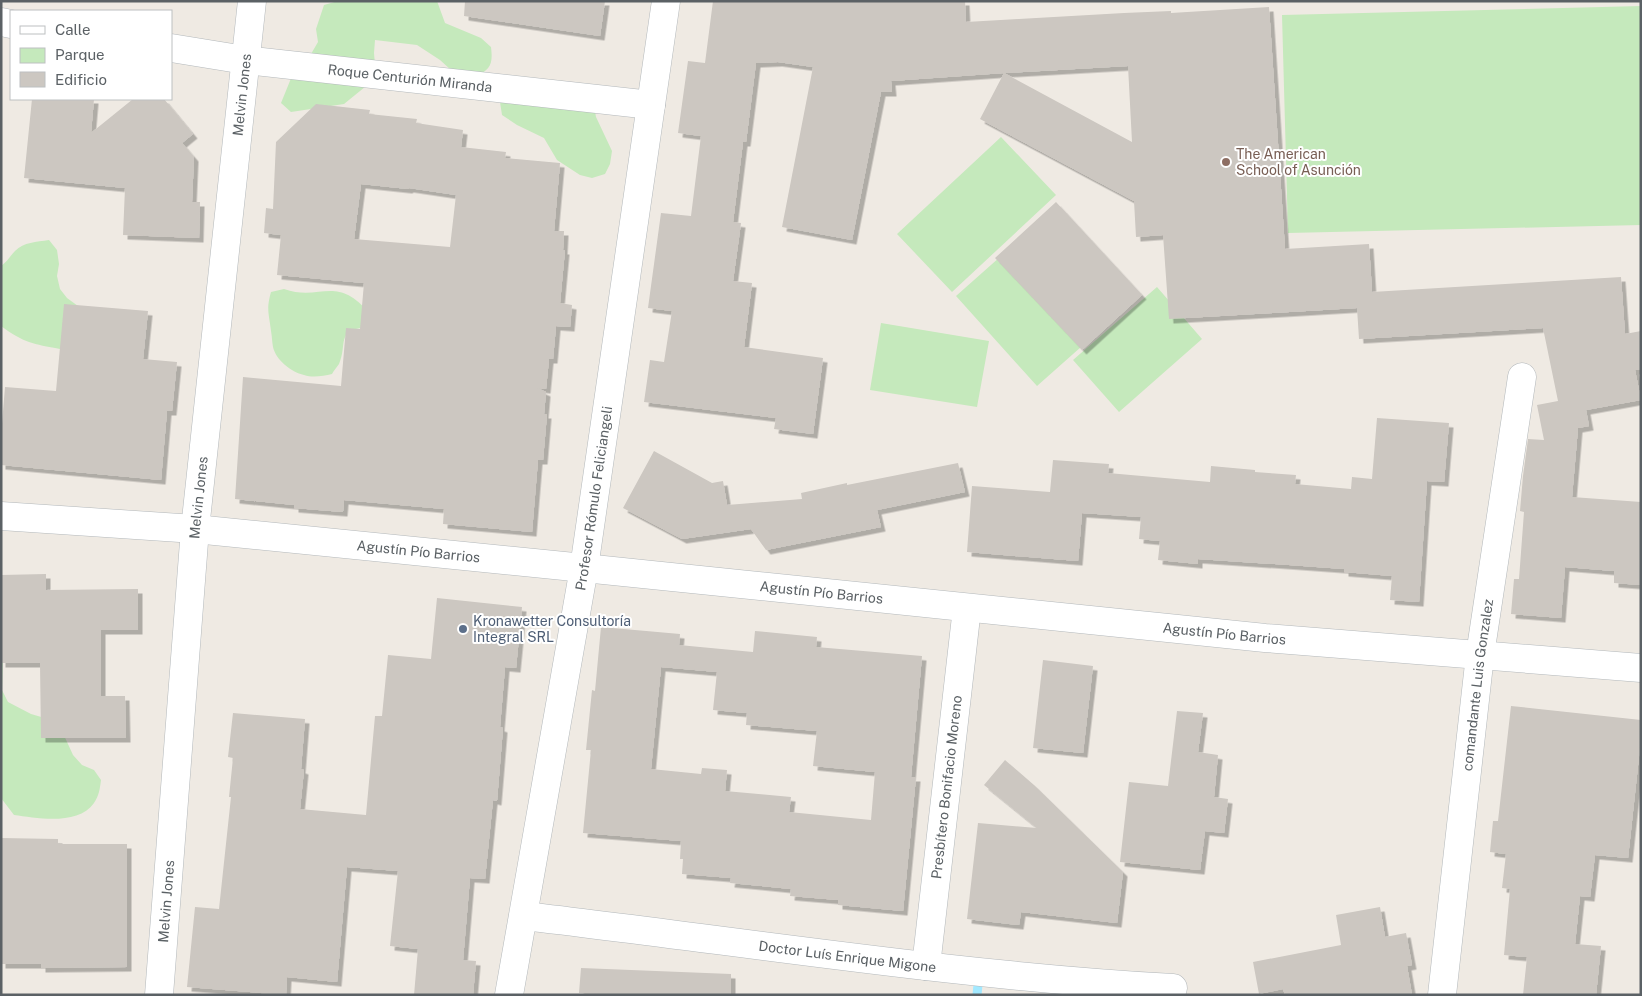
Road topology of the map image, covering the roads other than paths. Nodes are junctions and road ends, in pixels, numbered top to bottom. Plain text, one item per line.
1 (252, 1) edge
2 (666, 1) edge
3 (172, 48) edge
4 (245, 60) junction
5 (651, 105) junction
6 (1522, 376) dead end
7 (1, 516) edge
8 (195, 529) junction
9 (584, 568) junction
10 (967, 608) junction
11 (1480, 655) junction
12 (1641, 668) edge
13 (524, 916) junction
14 (926, 966) junction
15 (1173, 988) dead end
16 (159, 995) edge
17 (509, 995) edge
18 (1442, 995) edge

1 - 4 street, Melvin Jones
2 - 5 street, Profesor Rómulo Feliciangeli
3 - 4 street, Roque Centurión Miranda
4 - 5 street, Roque Centurión Miranda
4 - 8 street, Melvin Jones
5 - 9 street, Profesor Rómulo Feliciangeli
6 - 11 street, comandante Luis Gonzalez
7 - 8 street, Agustín Pío Barrios
8 - 9 street, Agustín Pío Barrios
8 - 16 street, Melvin Jones
9 - 10 street, Agustín Pío Barrios
9 - 13 street, Profesor Rómulo Feliciangeli
10 - 11 street, Agustín Pío Barrios
10 - 14 street, Presbítero Bonifacio Moreno
11 - 12 street, Agustín Pío Barrios
11 - 18 street, comandante Luis Gonzalez
13 - 14 street, Doctor Luís Enrique Migone
13 - 17 street, Profesor Rómulo Feliciangeli
14 - 15 street, Doctor Luís Enrique Migone

